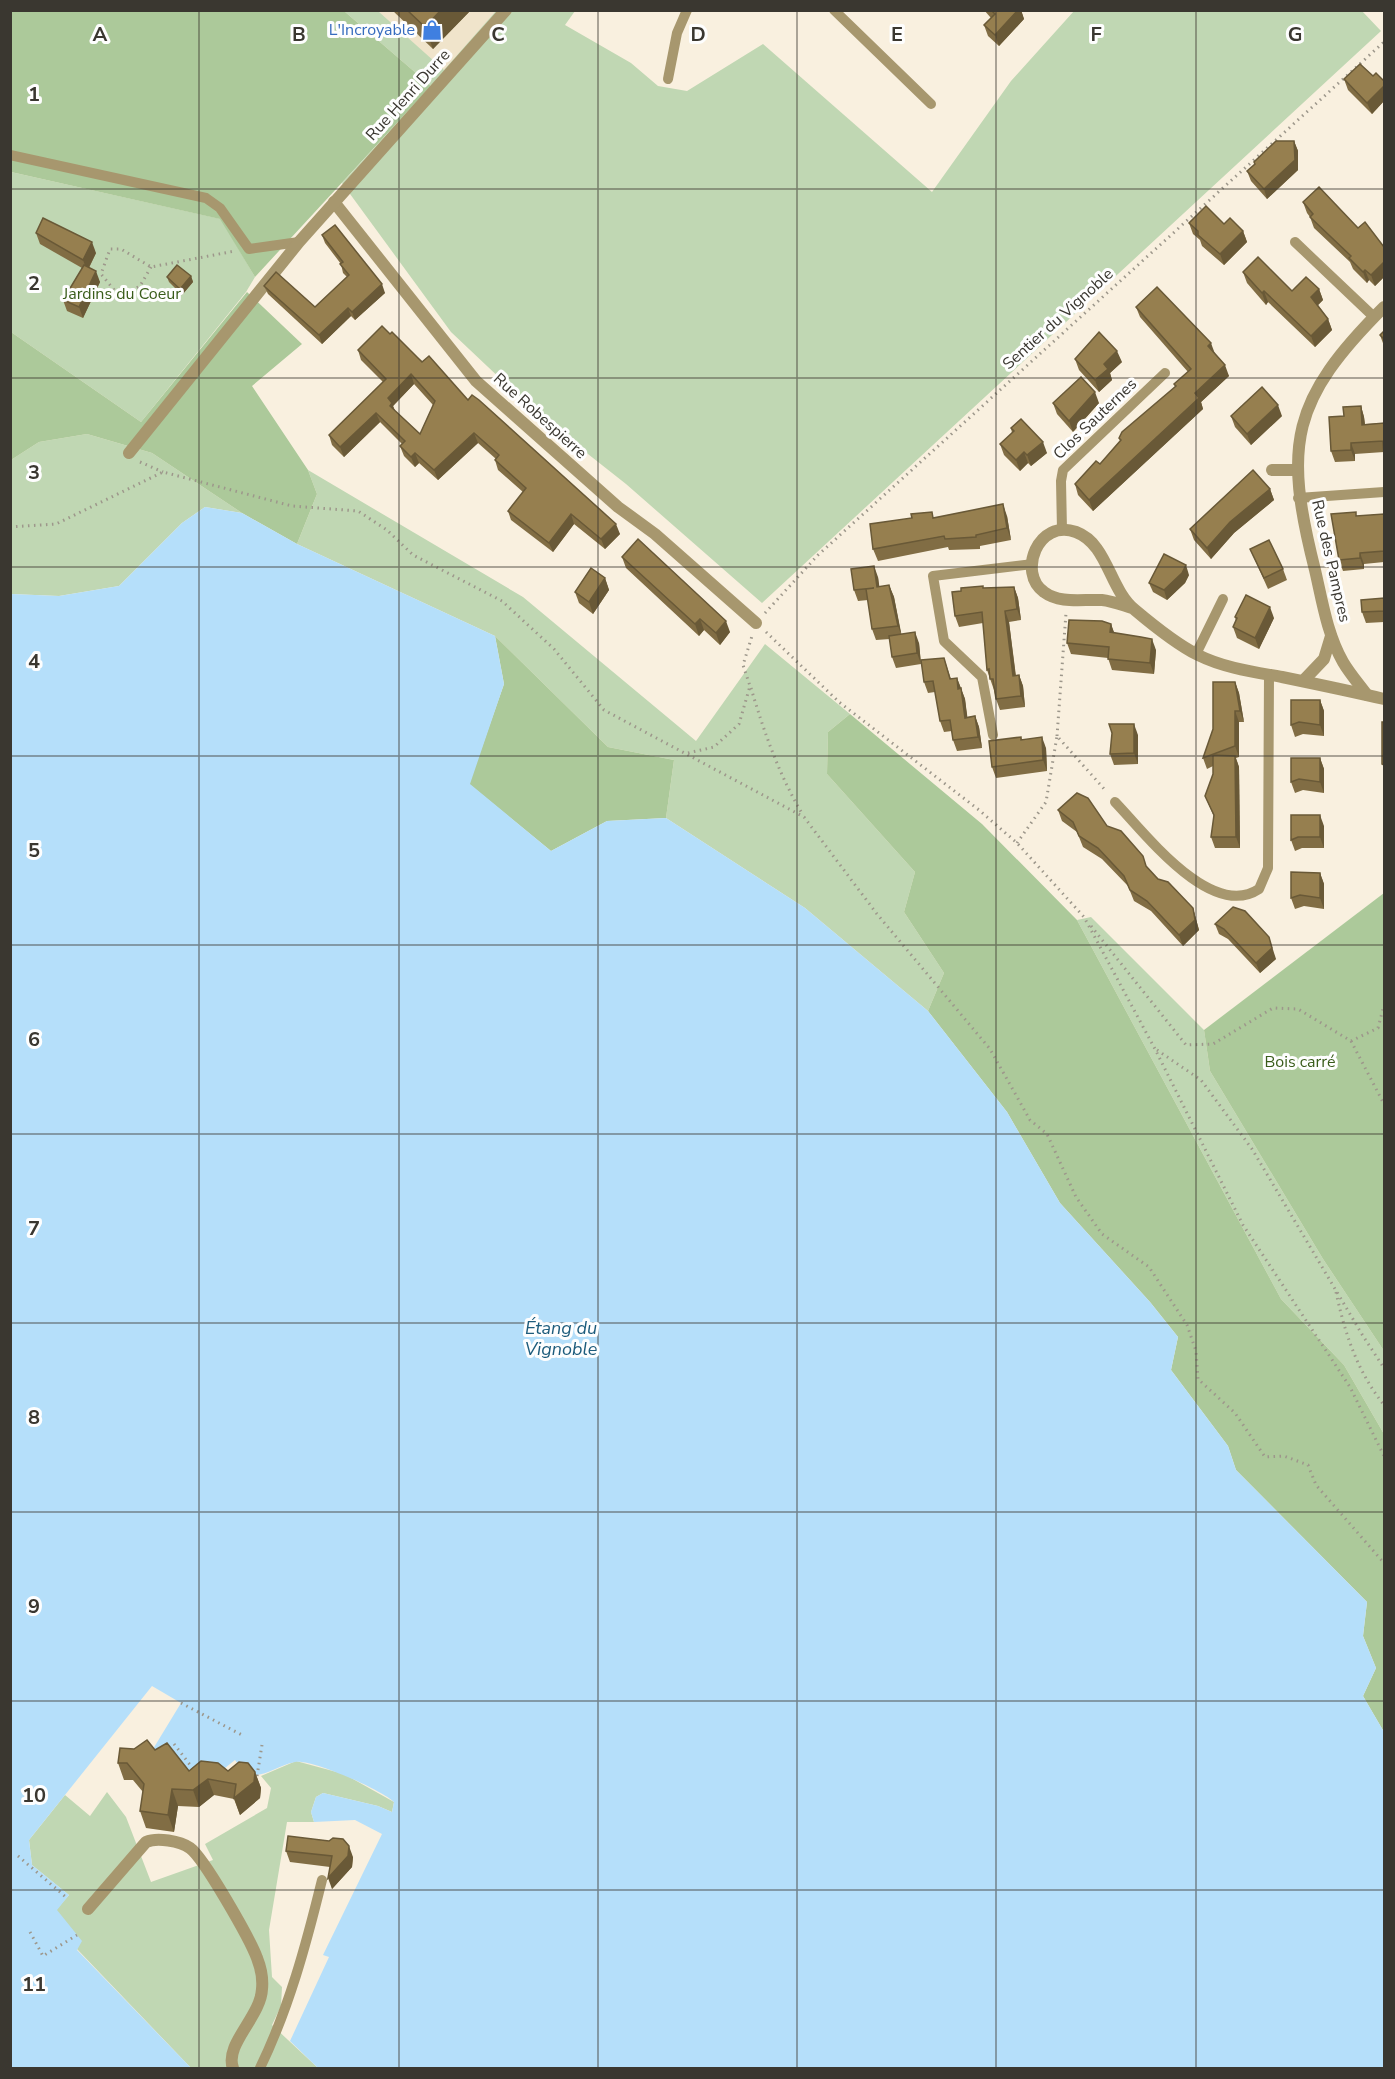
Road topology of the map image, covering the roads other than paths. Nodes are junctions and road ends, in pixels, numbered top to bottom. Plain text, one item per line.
1 (506, 10) edge
2 (687, 10) edge
3 (834, 10) edge
4 (668, 79) dead end
5 (931, 104) dead end
6 (10, 155) edge
7 (334, 202) junction
8 (299, 242) junction
9 (1295, 242) dead end
10 (1384, 307) edge
11 (1374, 317) junction
12 (1165, 373) dead end
13 (129, 453) road end
14 (1272, 470) dead end
15 (1297, 470) junction
16 (1384, 492) edge
17 (1298, 498) junction
18 (1062, 530) junction
19 (1033, 564) junction
20 (1223, 599) dead end
21 (1132, 608) junction
22 (756, 623) road end
23 (1331, 635) junction
24 (1196, 654) junction
25 (1269, 675) junction
26 (1303, 681) junction
27 (1367, 695) junction
28 (1384, 699) edge
29 (993, 735) dead end
30 (1115, 802) road end
31 (322, 1880) dead end
32 (88, 1909) dead end
33 (232, 2068) edge
34 (260, 2068) edge

1 - 7 street, Rue Henri Durre
2 - 4 lane
3 - 5 lane
6 - 8 lane
7 - 8 street, Rue Henri Durre
7 - 22 street, Rue Robespierre
8 - 13 street, Rue Henri Durre
9 - 11 lane
10 - 11 street, Rue des Pampres
11 - 15 street, Rue des Pampres
12 - 18 lane, Clos Sauternes
14 - 15 street
15 - 17 street, Rue des Pampres
16 - 17 lane
17 - 23 street, Rue des Pampres
18 - 19 street
18 - 21 street
19 - 21 street
19 - 29 lane
20 - 24 lane
21 - 24 street
23 - 26 street, Rue des Pampres
23 - 27 street, Rue des Pampres
24 - 25 street
25 - 26 street
25 - 30 lane
26 - 27 street
27 - 28 street
31 - 34 lane
32 - 33 street

